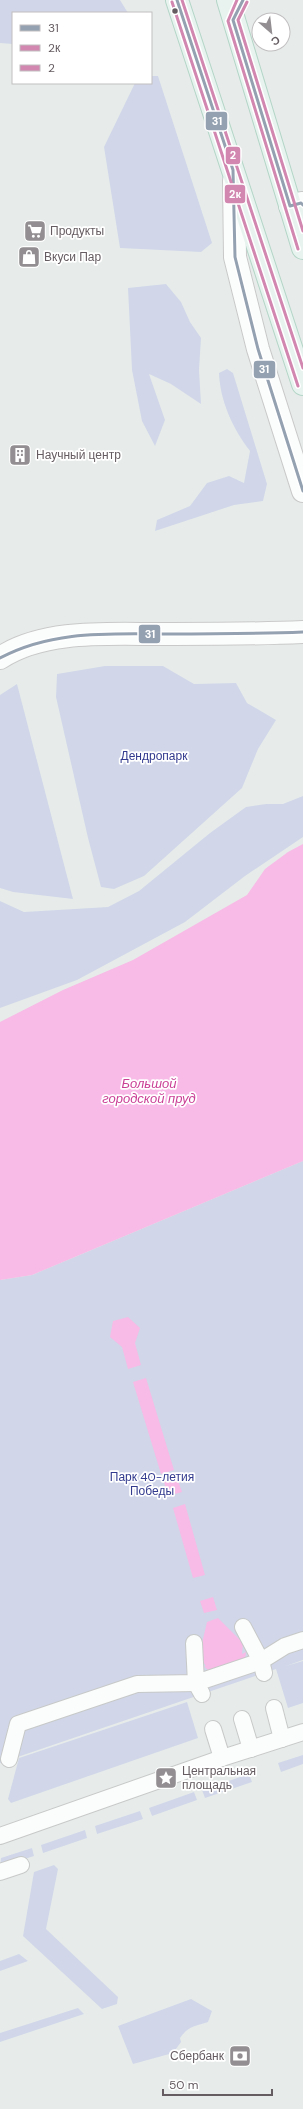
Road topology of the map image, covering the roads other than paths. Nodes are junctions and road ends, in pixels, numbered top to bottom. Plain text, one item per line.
1 (177, 0) edge
2 (228, 0) edge
3 (233, 170) junction
4 (298, 205) edge
5 (303, 248) edge
6 (303, 384) edge
7 (303, 491) edge
8 (303, 632) edge
9 (0, 658) edge
10 (243, 1627) dead end
11 (303, 1628) edge
12 (303, 1640) edge
13 (194, 1643) dead end
14 (285, 1646) junction
15 (262, 1667) junction
16 (199, 1688) junction
17 (274, 1708) dead end
18 (242, 1719) dead end
19 (213, 1729) dead end
20 (303, 1732) edge
21 (282, 1739) junction
22 (251, 1749) junction
23 (9, 1758) dead end
24 (222, 1758) junction
25 (0, 1836) edge
26 (21, 1865) dead end
27 (0, 1872) edge

1 - 3 main road
2 - 4 main road
3 - 6 main road
3 - 7 street
4 - 5 main road
8 - 9 street
10 - 15 street
11 - 14 street
12 - 14 street
13 - 16 street
14 - 15 street
15 - 16 street
16 - 23 street
17 - 21 street
18 - 22 street
19 - 24 street
20 - 21 street
21 - 22 street
22 - 24 street
24 - 25 street
26 - 27 street

